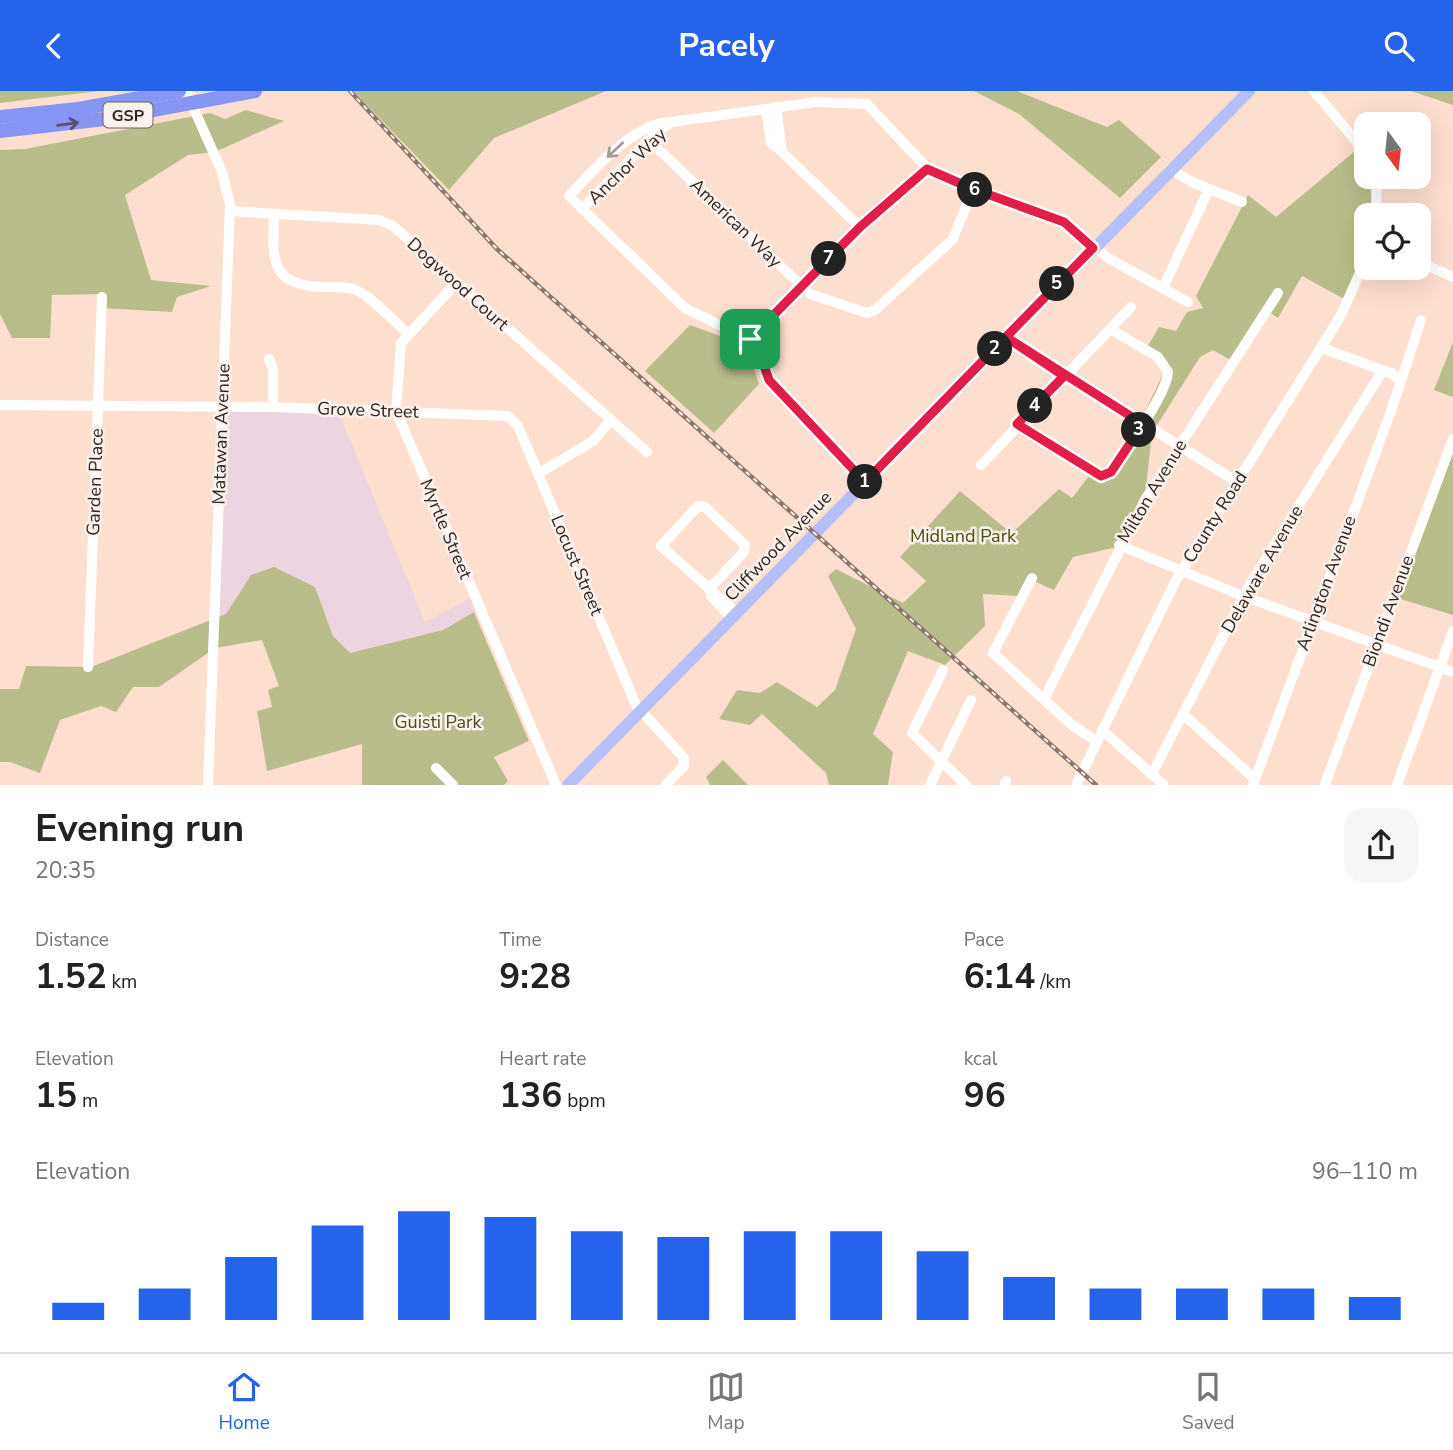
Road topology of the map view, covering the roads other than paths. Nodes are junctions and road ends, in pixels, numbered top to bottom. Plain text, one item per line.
1 (179, 91) edge
2 (186, 91) edge
3 (255, 91) edge
4 (1248, 91) edge
5 (1314, 91) edge
6 (771, 108) junction
7 (0, 117) edge
8 (671, 123) junction
9 (0, 131) edge
10 (1354, 139) edge
11 (649, 140) junction
12 (927, 169) junction
13 (1170, 169) junction
14 (973, 189) junction
15 (1209, 189) junction
16 (1242, 202) dead end
17 (582, 209) junction
18 (230, 211) junction
19 (274, 214) junction
20 (860, 227) junction
21 (1093, 248) junction
22 (1431, 268) edge
23 (1453, 277) edge
24 (1357, 280) edge
25 (456, 283) junction
26 (802, 287) junction
27 (1163, 288) junction
28 (1278, 293) dead end
29 (102, 297) dead end
30 (1188, 302) dead end
31 (1131, 307) dead end
32 (1421, 320) dead end
33 (1110, 329) junction
34 (408, 334) junction
35 (1006, 337) junction
36 (750, 339) junction
37 (1322, 348) junction
38 (269, 359) dead end
39 (1383, 370) junction
40 (1064, 376) junction
41 (1400, 382) junction
42 (98, 404) junction
43 (0, 405) edge
44 (223, 406) junction
45 (273, 407) junction
46 (396, 411) junction
47 (512, 419) joint
48 (611, 420) junction
49 (1017, 424) junction
50 (1143, 424) junction
51 (1453, 439) edge
52 (1178, 447) junction
53 (647, 452) dead end
54 (981, 465) dead end
55 (538, 474) junction
56 (865, 482) junction
57 (1237, 482) junction
58 (1119, 545) junction
59 (1181, 572) junction
60 (1032, 578) dead end
61 (709, 589) junction
62 (1243, 596) junction
63 (735, 616) junction
64 (1312, 621) junction
65 (1453, 631) edge
66 (1376, 644) junction
67 (88, 667) dead end
68 (1440, 668) junction
69 (943, 670) dead end
70 (1453, 672) edge
71 (1044, 699) junction
72 (971, 700) dead end
73 (640, 713) junction
74 (1183, 714) junction
75 (1102, 730) junction
76 (1096, 741) junction
77 (941, 762) junction
78 (436, 768) dead end
79 (1152, 774) junction
80 (1254, 782) edge
81 (1325, 784) edge
82 (208, 785) edge
83 (453, 785) edge
84 (556, 785) edge
85 (568, 785) edge
86 (666, 785) edge
87 (930, 785) edge
88 (966, 785) edge
89 (1076, 785) edge
90 (1164, 785) edge
91 (1397, 785) edge

1 - 7 highway, GSP
2 - 18 street, Matawan Avenue
9 -> 3 highway, GSP
4 - 13 main road, Cliffwood Avenue
5 - 10 street
6 - 8 street, Anchor Way
6 - 12 street, Anchor Way
6 - 20 street
8 - 11 street, Anchor Way
8 -> 17 street, Anchor Way
11 - 17 street, Anchor Way
11 - 26 street, American Way
12 - 14 street, Anchor Way
12 - 20 street
13 - 15 street
13 - 21 main road, Cliffwood Avenue
14 - 21 street, Anchor Way
14 - 26 street, American Way
15 - 16 street
15 - 27 street
17 - 36 street
18 - 19 street, Dogwood Court
18 - 44 street, Matawan Avenue
19 - 25 street, Dogwood Court
19 - 34 street
20 - 26 street
21 - 27 street, Anchor Way
21 - 35 main road, Cliffwood Avenue
22 - 23 street
24 - 37 street, County Road
25 - 34 street, Myrtle Street
25 - 48 street, Dogwood Court
26 - 36 street
27 - 30 street, Anchor Way
28 - 52 street, Milton Avenue
29 - 42 street, Garden Place
31 - 33 street
32 - 41 street
33 - 40 street
33 - 50 street
34 - 46 street, Myrtle Street
35 - 40 street
35 - 56 main road, Cliffwood Avenue
36 - 56 street
37 - 39 street
37 - 57 street, County Road
38 - 45 street
39 - 41 street
39 - 62 street, Delaware Avenue
40 - 49 street
40 - 50 street
41 - 64 street, Arlington Avenue
42 - 43 street, Grove Street
42 - 44 street, Grove Street
42 - 67 street, Garden Place
44 - 45 street, Grove Street
44 - 82 street, Matawan Avenue
45 - 46 street, Grove Street
46 - 47 street, Grove Street
46 - 84 street, Myrtle Street
47 - 55 street, Locust Street
48 - 53 street, Dogwood Court
48 - 55 street
49 - 50 street
49 - 54 street
50 - 52 street
51 - 66 street, Biondi Avenue
52 - 57 street
52 - 58 street, Milton Avenue
55 - 73 street, Locust Street
56 - 63 main road, Cliffwood Avenue
57 - 59 street, County Road
58 - 59 street
58 - 71 street, Milton Avenue
59 - 62 street
59 - 75 street, County Road
60 - 71 street
61 - 61 street
61 - 63 street
62 - 64 street
62 - 74 street, Delaware Avenue
63 - 73 main road, Cliffwood Avenue
64 - 66 street
64 - 80 street, Arlington Avenue
65 - 68 street
66 - 68 street
66 - 81 street, Biondi Avenue
68 - 70 street
68 - 91 street
69 - 77 street
71 - 76 street
72 - 77 street
73 - 85 main road, Cliffwood Avenue
73 - 86 street
74 - 79 street, Delaware Avenue
74 - 80 street
75 - 76 street, County Road
75 - 79 street
76 - 89 street, County Road
77 - 87 street
77 - 88 street
78 - 83 street
79 - 90 street

